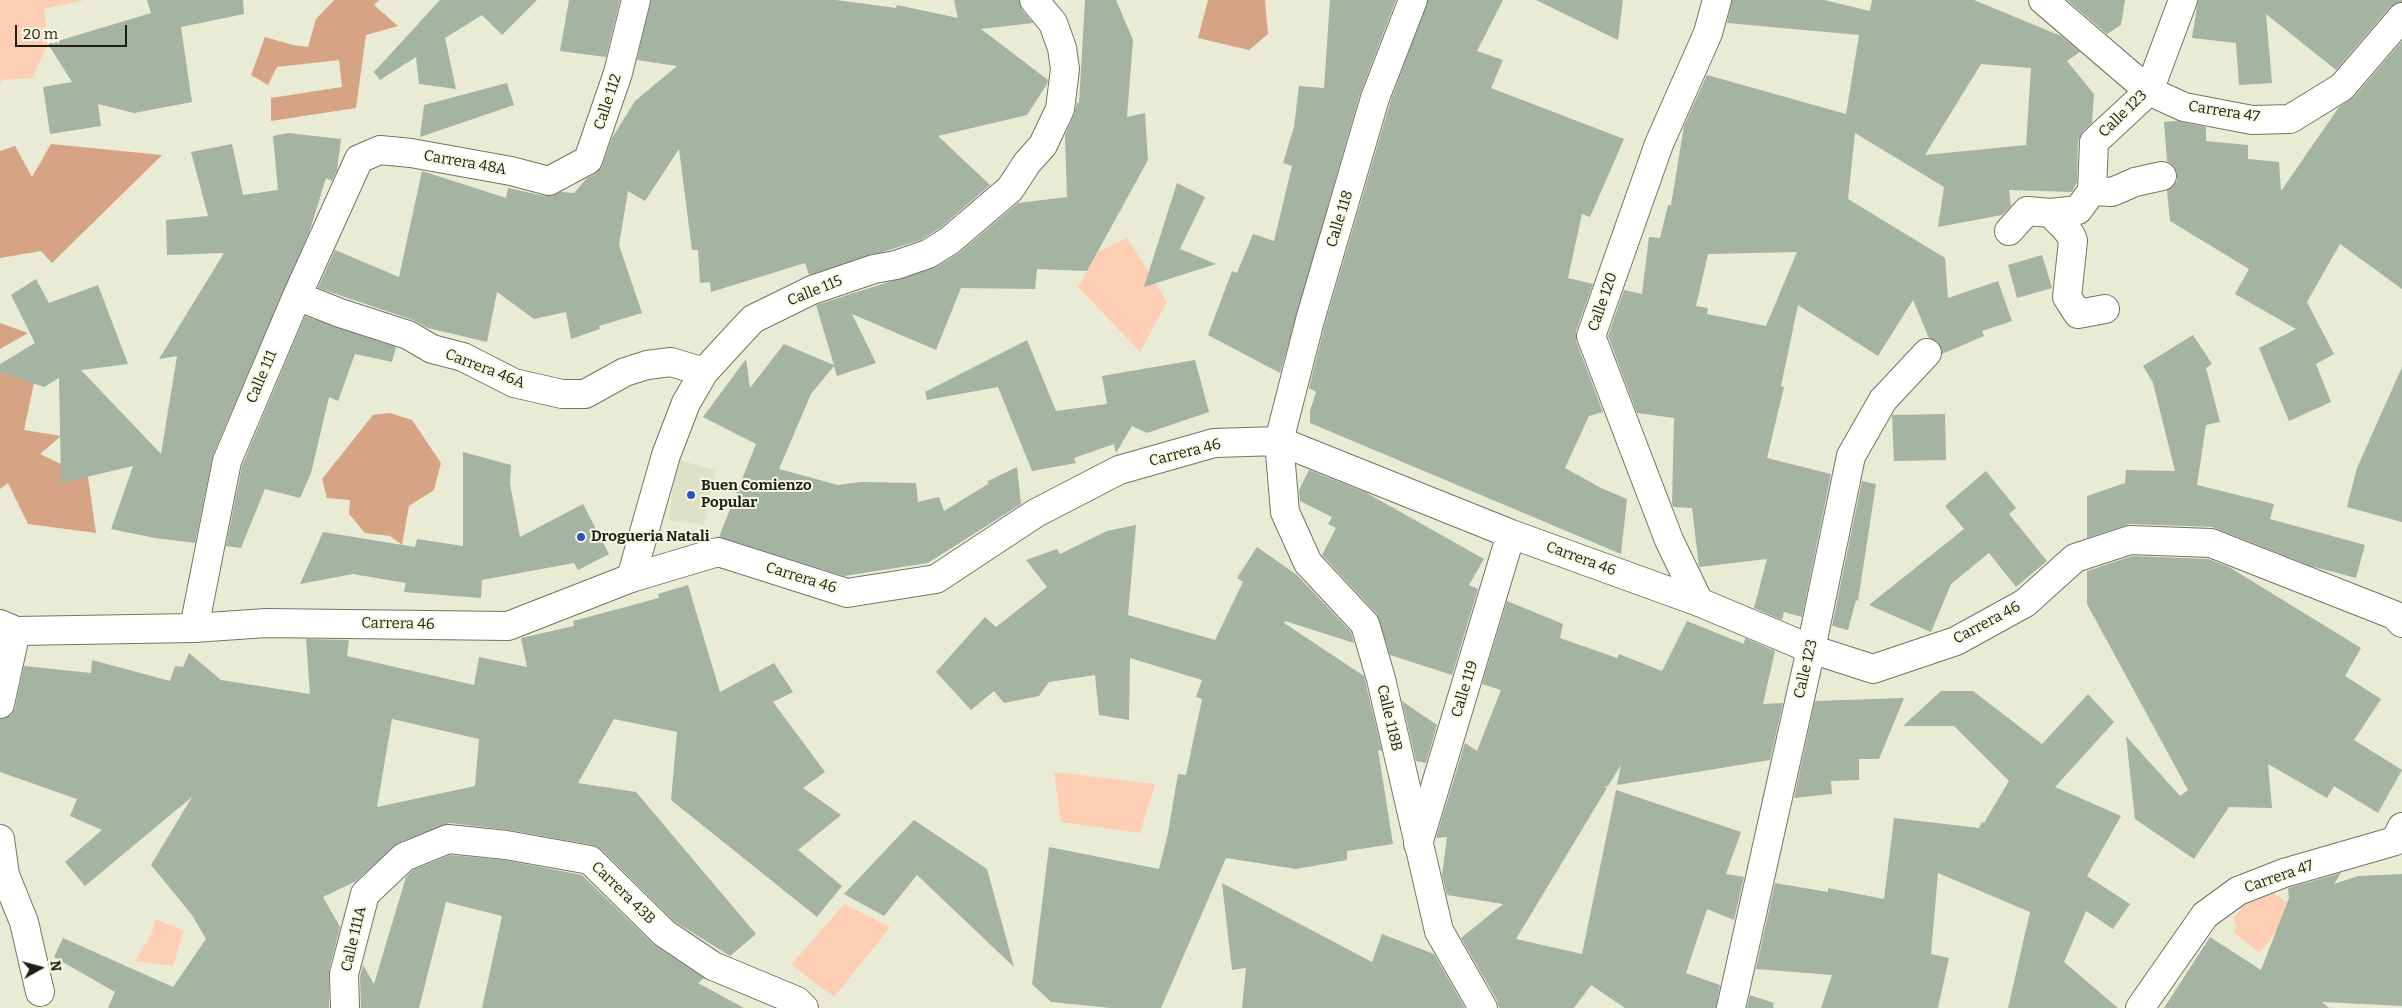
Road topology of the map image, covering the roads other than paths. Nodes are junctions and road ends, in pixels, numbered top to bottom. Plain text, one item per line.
1 (636, 0) edge
2 (1034, 0) edge
3 (1413, 0) edge
4 (1717, 0) edge
5 (2043, 0) edge
6 (2183, 0) edge
7 (2402, 17) edge
8 (2149, 91) junction
9 (380, 150) joint
10 (2162, 176) dead end
11 (549, 181) joint
12 (2092, 191) junction
13 (2051, 213) junction
14 (2009, 231) dead end
15 (297, 296) junction
16 (2105, 309) dead end
17 (1927, 353) dead end
18 (704, 372) junction
19 (1279, 441) junction
20 (1511, 534) junction
21 (631, 578) junction
22 (1699, 602) junction
23 (2399, 611) edge
24 (8, 627) edge
25 (194, 628) junction
26 (1811, 649) junction
27 (0, 704) edge
28 (2402, 827) edge
29 (0, 839) edge
30 (1418, 844) junction
31 (404, 857) joint
32 (40, 992) dead end
33 (800, 1004) edge
34 (345, 1008) edge
35 (1483, 1008) edge
36 (1731, 1008) edge
37 (2140, 1008) edge

1 - 11 street, Calle 112
2 - 18 street, Calle 115
3 - 19 street, Calle 118
4 - 22 street, Calle 120
5 - 8 street, Carrera 47
6 - 8 street, Calle 123
7 - 8 street, Carrera 47
8 - 12 street, Calle 123
9 - 11 street, Carrera 48A
9 - 15 street, Calle 111
10 - 12 street
12 - 13 street
13 - 14 street
13 - 16 street
15 - 18 street, Carrera 46A
15 - 25 street, Calle 111
17 - 26 street, Calle 123
18 - 21 street, Calle 115
19 - 20 street, Carrera 46
19 - 21 street, Carrera 46
19 - 30 street, Calle 118B
20 - 22 street, Carrera 46
20 - 30 street, Calle 119
21 - 25 street, Carrera 46
22 - 26 street, Carrera 46
23 - 26 street, Carrera 46
24 - 25 street, Carrera 46
24 - 27 street, Carrera 46
26 - 36 street, Calle 123
28 - 37 street, Carrera 47
29 - 32 street
30 - 35 street, Calle 118B
31 - 33 street, Carrera 43B
31 - 34 street, Calle 111A

